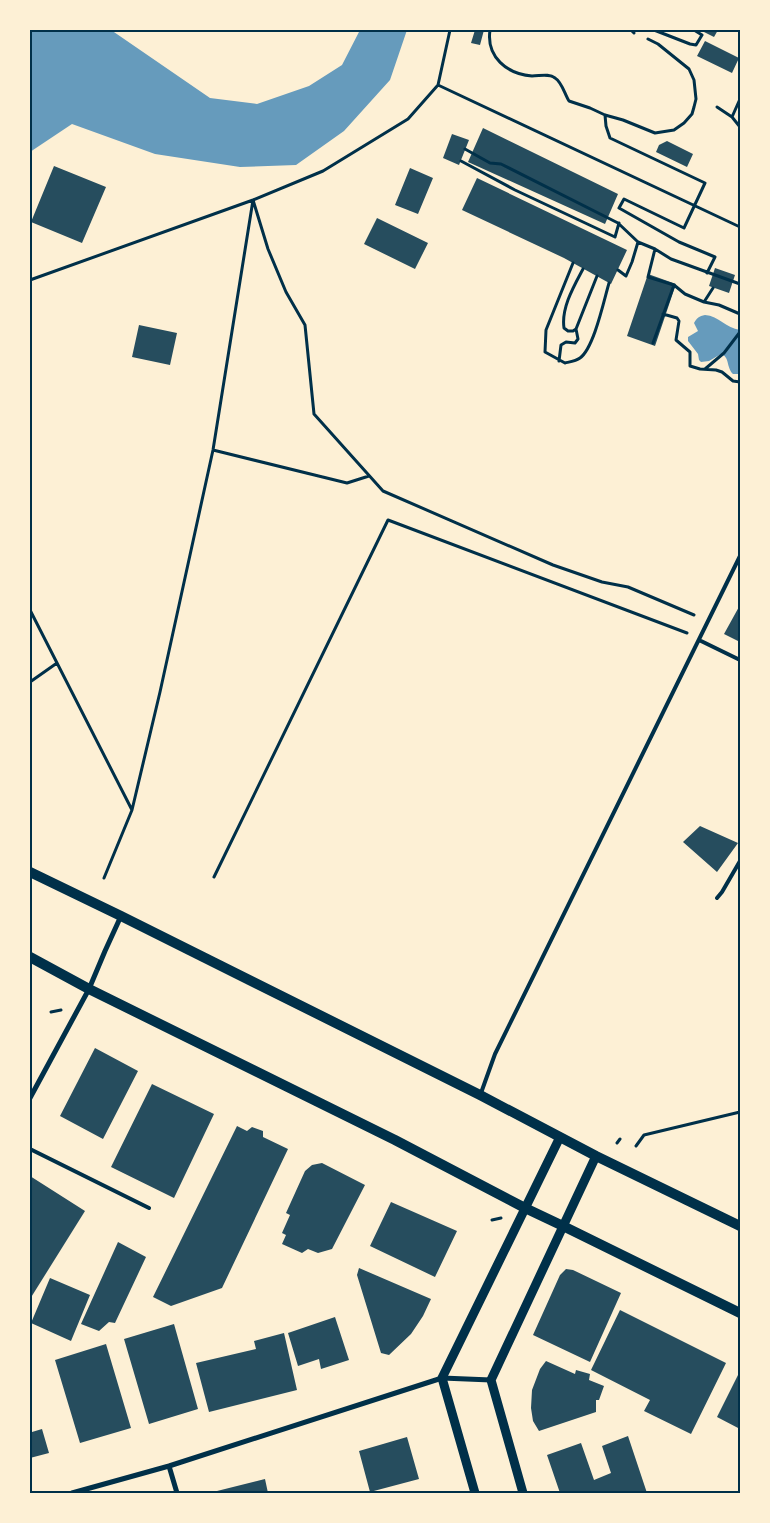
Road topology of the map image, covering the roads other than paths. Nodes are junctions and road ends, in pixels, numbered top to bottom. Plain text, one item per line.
1 (740, 556) edge
2 (699, 640) junction
3 (740, 660) edge
4 (740, 861) edge
5 (30, 872) edge
6 (717, 898) dead end
7 (122, 916) junction
8 (30, 957) edge
9 (90, 989) junction
10 (480, 1095) junction
11 (30, 1098) edge
12 (560, 1137) junction
13 (30, 1148) edge
14 (596, 1156) junction
15 (150, 1208) dead end
16 (524, 1208) junction
17 (563, 1226) junction
18 (740, 1226) edge
19 (740, 1313) edge
20 (442, 1378) junction
21 (491, 1380) junction
22 (169, 1466) junction
23 (72, 1493) edge
24 (177, 1493) edge
25 (475, 1493) edge
26 (523, 1493) edge

1 - 2 lane
2 - 3 lane
2 - 10 lane
4 - 6 lane
5 - 7 main road
7 - 9 street
7 - 10 main road
8 - 9 main road
9 - 11 street
9 - 16 main road
10 - 12 main road
12 - 14 main road
12 - 16 street
13 - 15 lane
14 - 17 street
14 - 18 main road
16 - 17 main road
16 - 20 street
17 - 19 main road
17 - 21 street
20 - 21 street
20 - 22 street
20 - 25 street
21 - 26 street
22 - 23 street
22 - 24 street

